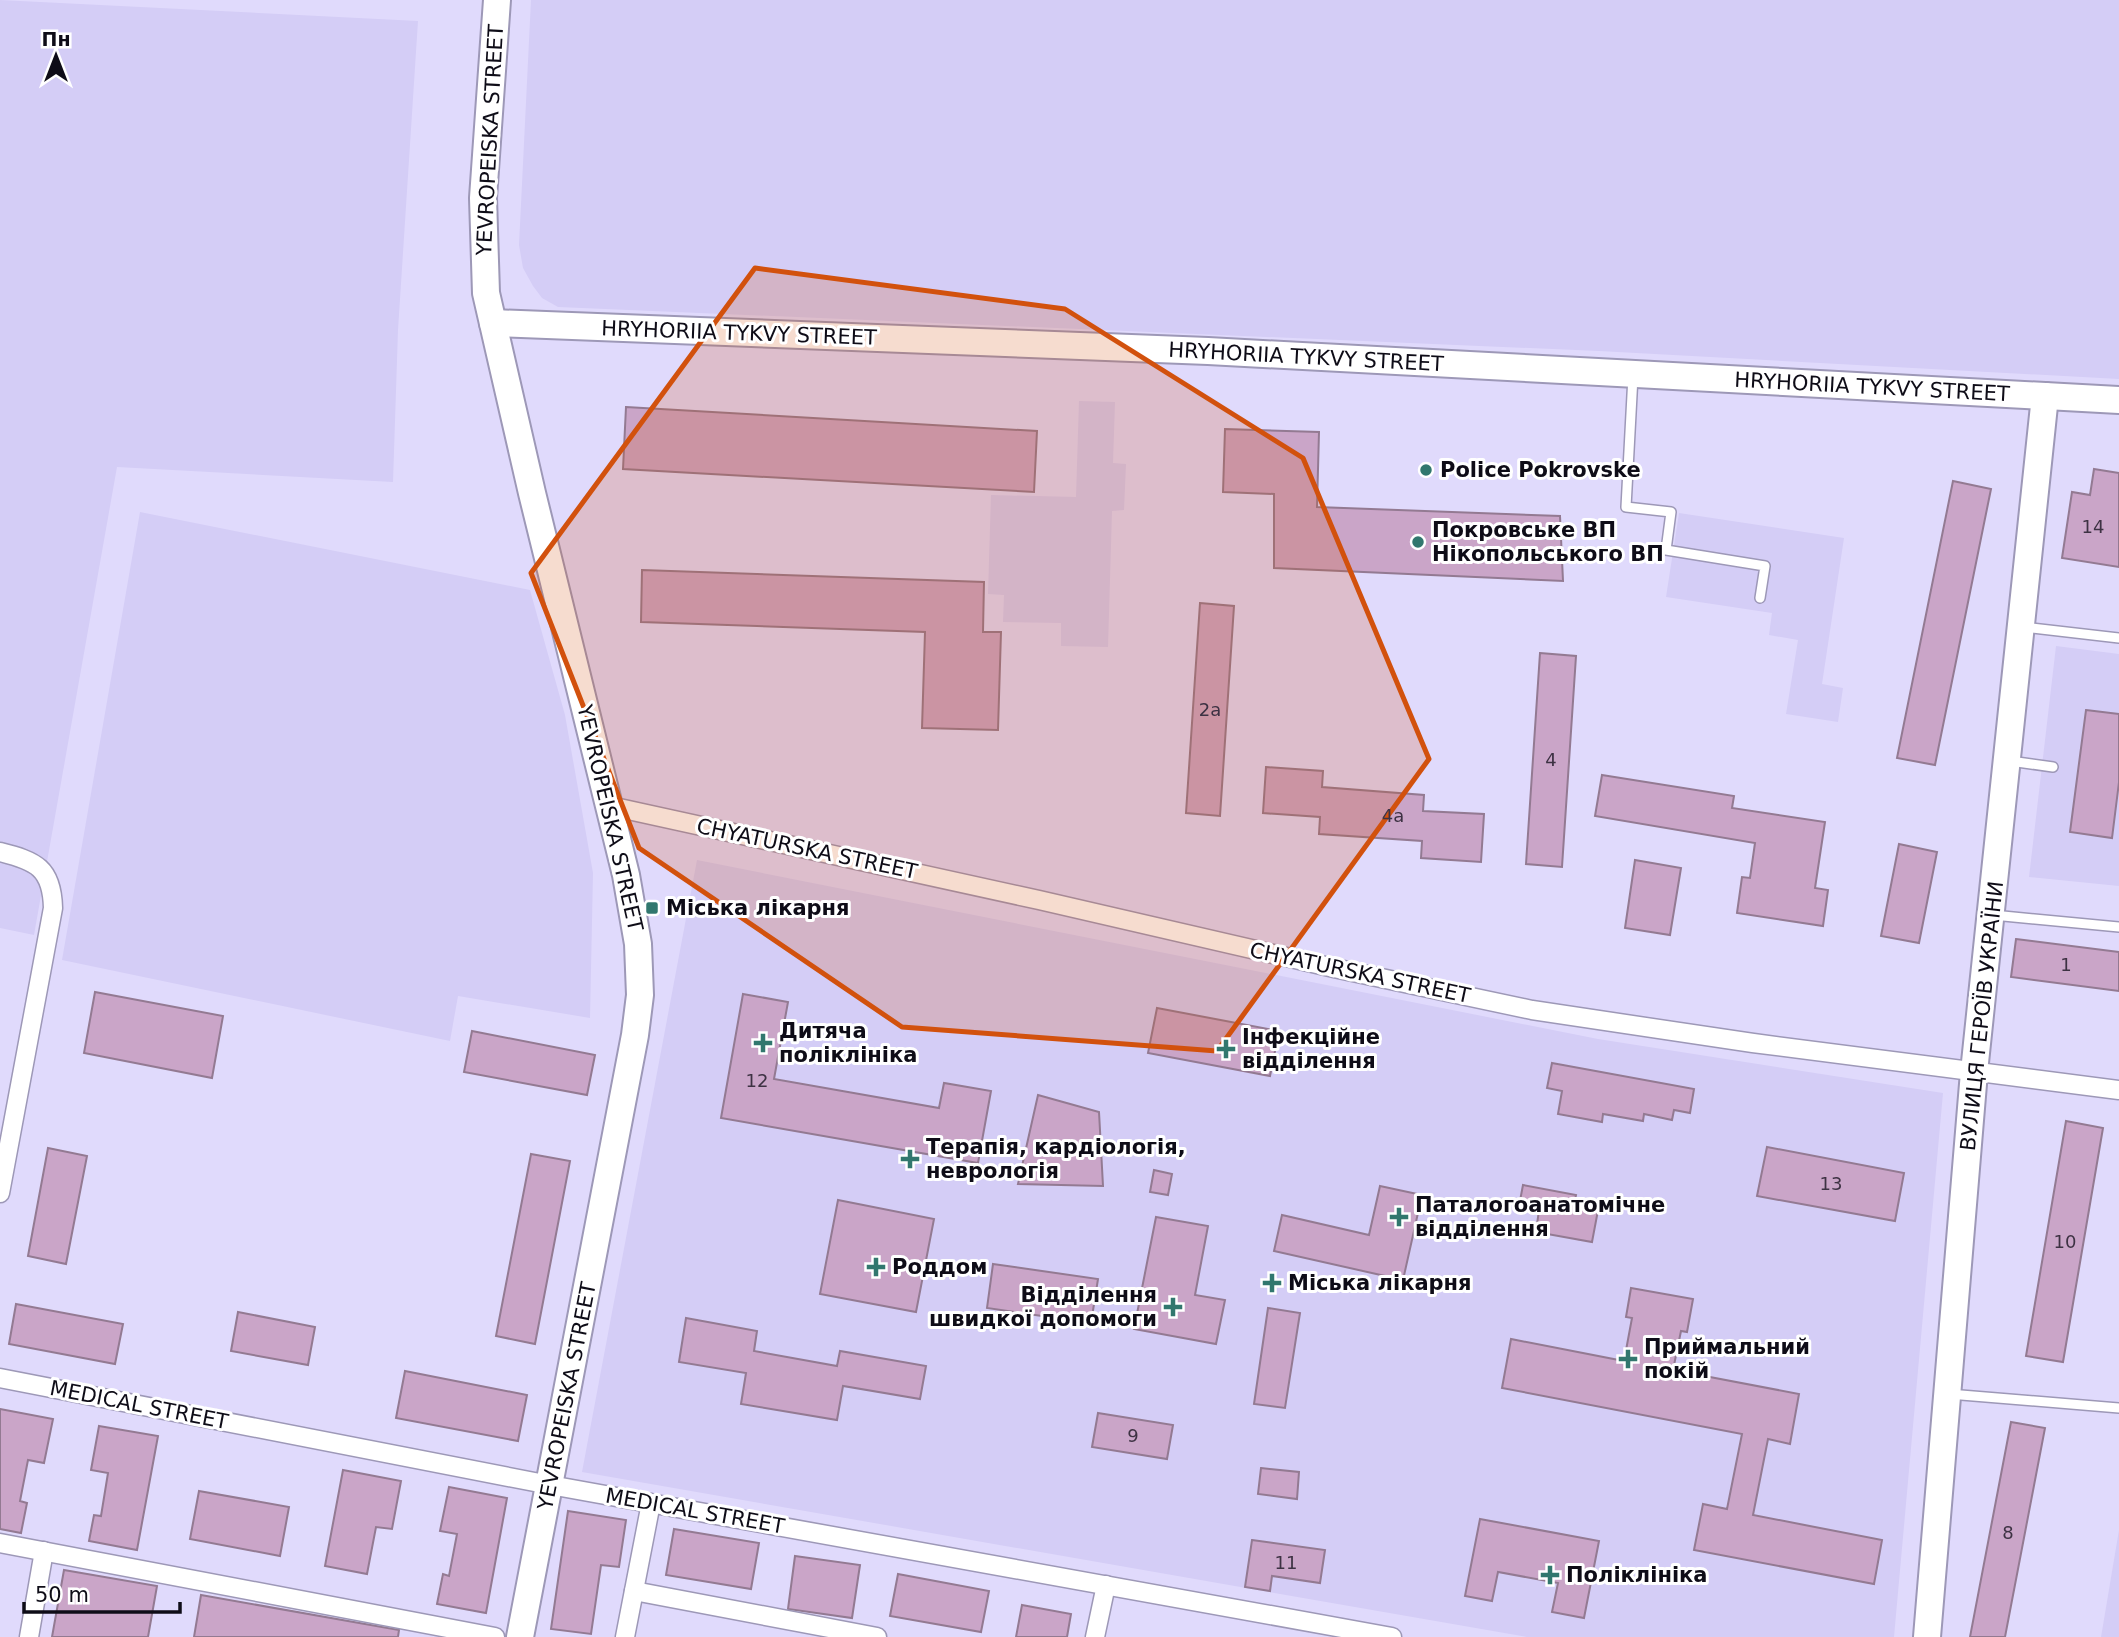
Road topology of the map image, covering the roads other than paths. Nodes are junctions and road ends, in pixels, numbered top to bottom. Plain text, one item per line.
1 (496, 0) edge
2 (492, 323) junction
3 (1633, 374) junction
4 (2045, 396) junction
5 (2119, 400) edge
6 (1760, 598) dead end
7 (2022, 627) junction
8 (2119, 638) edge
9 (2008, 760) junction
10 (2053, 767) dead end
11 (610, 806) junction
12 (0, 852) edge
13 (1992, 915) junction
14 (2119, 927) edge
15 (1974, 1072) junction
16 (2119, 1090) edge
17 (0, 1193) edge
18 (0, 1378) edge
19 (1948, 1394) junction
20 (2119, 1408) edge
21 (550, 1485) junction
22 (651, 1503) junction
23 (0, 1543) edge
24 (44, 1551) junction
25 (1106, 1585) junction
26 (634, 1591) junction
27 (406, 1629) edge
28 (29, 1637) edge
29 (495, 1637) edge
30 (520, 1637) edge
31 (625, 1637) edge
32 (877, 1637) edge
33 (1095, 1637) edge
34 (1392, 1637) edge
35 (1927, 1637) edge

1 - 2 street, YEVROPEISKA STREET
2 - 3 street, HRYHORIIA TYKVY STREET
2 - 11 street, YEVROPEISKA STREET
3 - 4 street, HRYHORIIA TYKVY STREET
3 - 6 lane
4 - 5 street, HRYHORIIA TYKVY STREET
4 - 7 street, ВУЛИЦЯ ГЕРОЇВ УКРАЇНИ
7 - 8 lane
7 - 9 street, ВУЛИЦЯ ГЕРОЇВ УКРАЇНИ
9 - 10 lane
9 - 13 street, ВУЛИЦЯ ГЕРОЇВ УКРАЇНИ
11 - 15 street, CHYATURSKA STREET
11 - 21 street, YEVROPEISKA STREET
12 - 17 street
13 - 14 lane
13 - 15 street, ВУЛИЦЯ ГЕРОЇВ УКРАЇНИ
15 - 16 street, CHYATURSKA STREET
15 - 19 street, ВУЛИЦЯ ГЕРОЇВ УКРАЇНИ
18 - 21 street, MEDICAL STREET
19 - 20 lane
19 - 35 street, ВУЛИЦЯ ГЕРОЇВ УКРАЇНИ
21 - 22 street, MEDICAL STREET
21 - 30 street, YEVROPEISKA STREET
22 - 25 street, MEDICAL STREET
22 - 26 street
23 - 24 street
24 - 27 street
24 - 28 street
25 - 33 street
25 - 34 street, MEDICAL STREET
26 - 31 street
26 - 32 street
27 - 29 street

